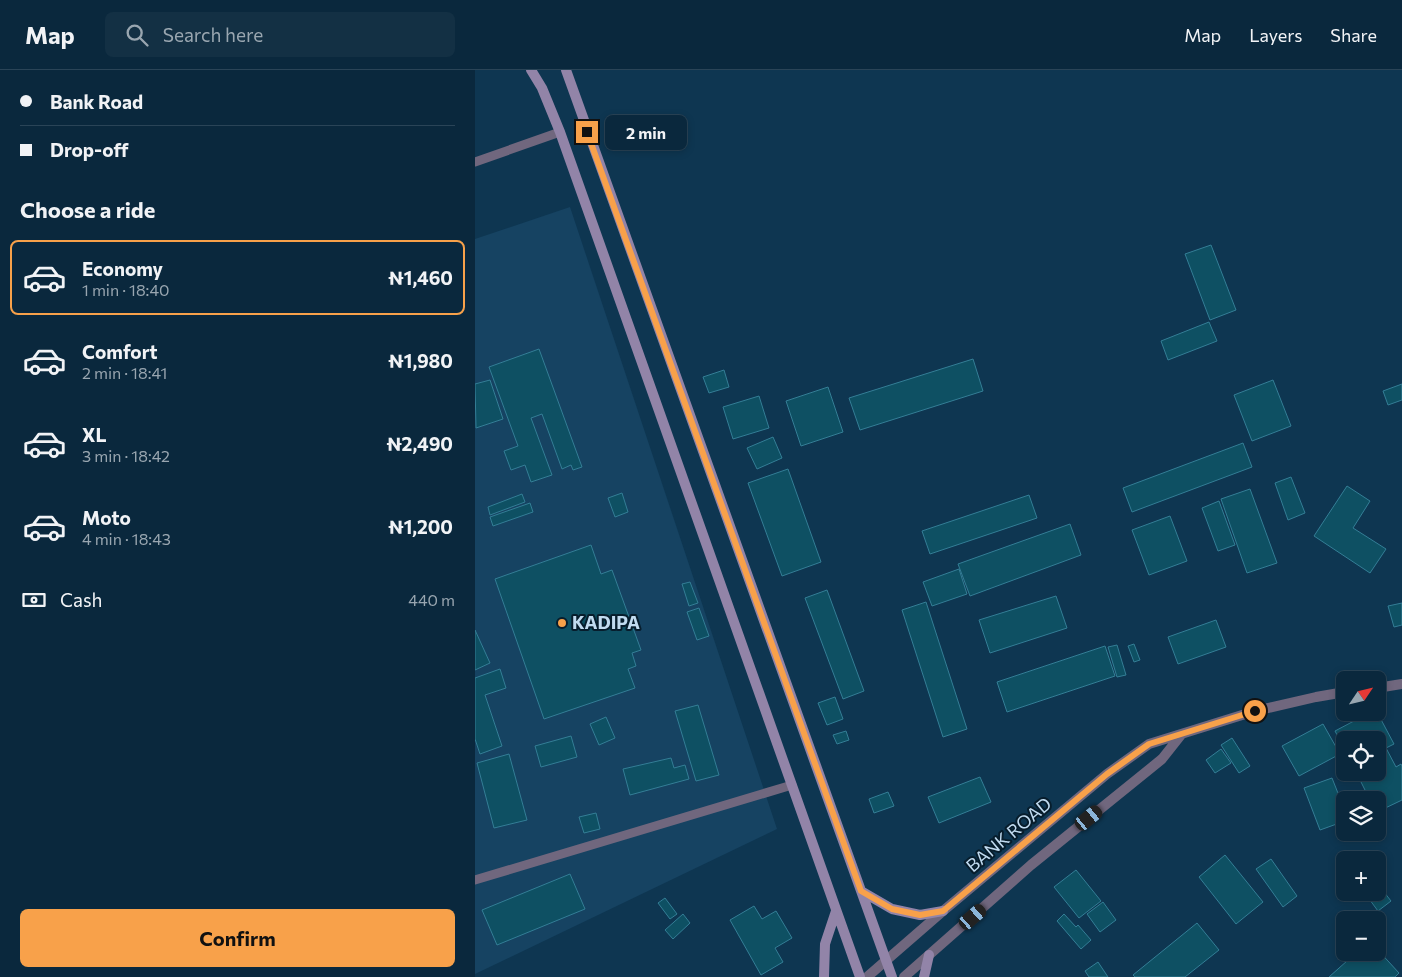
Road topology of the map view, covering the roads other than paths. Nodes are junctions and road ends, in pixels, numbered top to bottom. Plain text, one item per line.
1 (531, 70) edge
2 (566, 70) edge
3 (560, 132) junction
4 (475, 162) edge
5 (1402, 684) edge
6 (1386, 687) edge
7 (1336, 694) edge
8 (1181, 735) junction
9 (791, 785) junction
10 (475, 880) edge
11 (861, 891) junction
12 (836, 911) junction
13 (943, 911) junction
14 (929, 955) junction
15 (886, 961) junction
16 (824, 977) edge
17 (860, 977) edge
18 (867, 977) edge
19 (892, 977) edge
20 (904, 977) edge
21 (923, 977) edge

1 - 3 street
2 - 11 street
3 - 4 lane
3 - 9 street
5 - 6 street
7 - 8 street, BANK ROAD
8 - 13 street, BANK ROAD
8 - 14 street
9 - 10 lane
9 - 12 street
11 - 13 street
11 - 15 street
12 - 16 street
12 - 17 street
13 - 15 street, BANK ROAD
14 - 20 street
14 - 21 street
15 - 18 street, BANK ROAD
15 - 19 street

